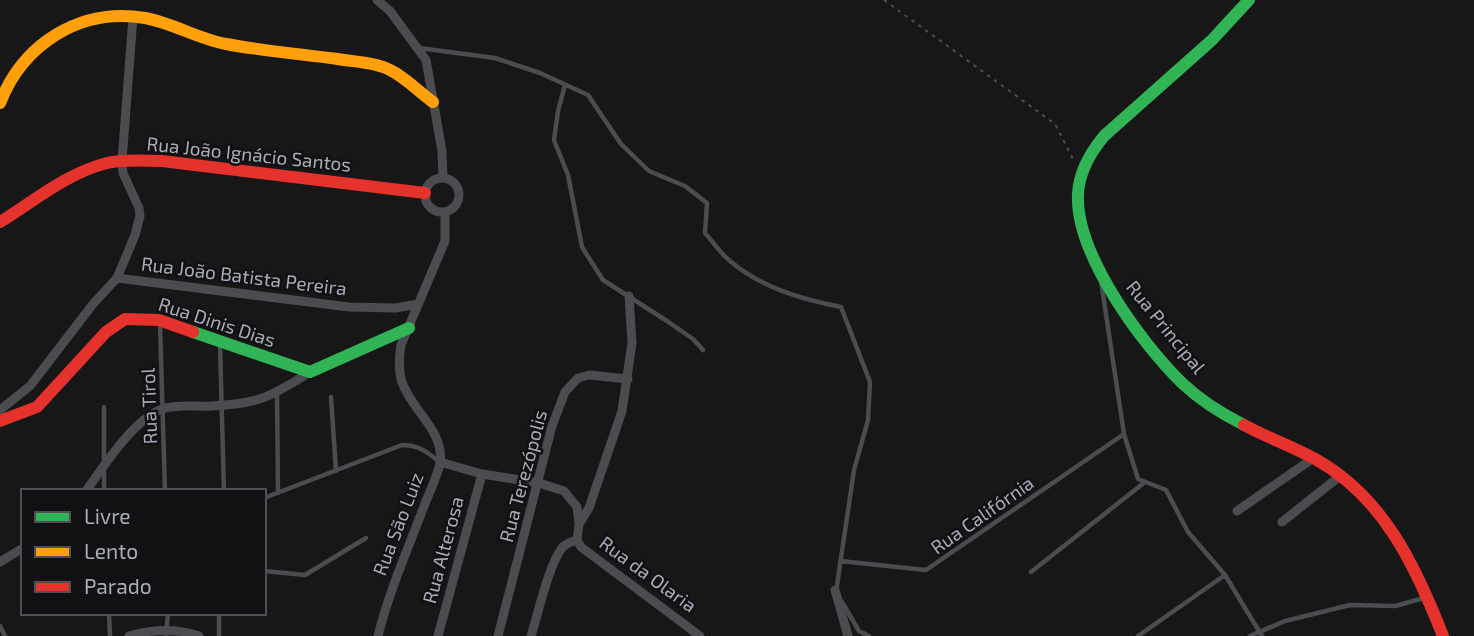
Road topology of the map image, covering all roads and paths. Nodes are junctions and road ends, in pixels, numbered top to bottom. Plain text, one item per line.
1 (377, 0) edge
2 (884, 0) edge
3 (1248, 0) edge
4 (133, 17) junction
5 (419, 48) junction
6 (565, 85) junction
7 (433, 102) junction
8 (0, 103) edge
9 (122, 161) junction
10 (1082, 176) junction
11 (443, 178) junction
12 (425, 193) junction
13 (445, 212) junction
14 (0, 222) edge
15 (1100, 275) junction
16 (117, 278) junction
17 (629, 296) junction
18 (418, 304) junction
19 (159, 320) junction
20 (409, 328) junction
21 (220, 343) junction
22 (703, 350) dead end
23 (310, 372) junction
24 (628, 379) junction
25 (277, 393) junction
26 (331, 397) dead end
27 (222, 405) junction
28 (104, 407) dead end
29 (164, 408) junction
30 (0, 410) edge
31 (0, 421) edge
32 (1124, 434) junction
33 (1312, 458) junction
34 (440, 463) junction
35 (104, 467) junction
36 (337, 471) junction
37 (482, 474) junction
38 (1340, 476) junction
39 (1146, 482) junction
40 (538, 483) junction
41 (88, 489) edge
42 (104, 489) edge
43 (165, 489) edge
44 (223, 489) edge
45 (278, 493) junction
46 (266, 497) edge
47 (1237, 512) dead end
48 (1282, 522) dead end
49 (579, 524) junction
50 (366, 538) dead end
51 (577, 540) junction
52 (21, 549) edge
53 (840, 561) junction
54 (0, 562) edge
55 (266, 571) edge
56 (1031, 572) dead end
57 (1225, 575) junction
58 (835, 590) junction
59 (1429, 597) junction
60 (109, 615) edge
61 (168, 615) edge
62 (219, 615) edge
63 (0, 626) edge
64 (167, 633) edge
65 (1260, 634) edge
66 (5, 636) edge
67 (110, 636) edge
68 (129, 636) edge
69 (199, 636) edge
70 (219, 636) edge
71 (378, 636) edge
72 (438, 636) edge
73 (498, 636) edge
74 (531, 636) edge
75 (700, 636) edge
76 (848, 636) edge
77 (869, 636) edge
78 (1138, 636) edge
79 (1250, 636) edge
80 (1443, 636) edge

1 - 5 street
2 - 10 path
3 - 10 street, Rua Principal
4 - 7 street
4 - 8 street
4 - 9 street
5 - 6 lane
5 - 7 street
6 - 17 lane
6 - 53 lane
7 - 11 street
9 - 12 street, Rua João Ignácio Santos
9 - 14 street, Rua João Ignácio Santos
9 - 16 street
10 - 15 street, Rua Principal
11 - 12 street
11 - 13 street
12 - 13 street
13 - 18 street
15 - 32 lane
15 - 33 street, Rua Principal
16 - 18 street, Rua João Batista Pereira
16 - 30 street, Rua João Batista Pereira
17 - 22 lane
17 - 24 street
18 - 20 street
19 - 21 street, Rua Dinis Dias
19 - 29 lane, Rua Tirol
19 - 31 street, Rua Dinis Dias
20 - 23 street
20 - 34 street
21 - 23 street, Rua Dinis Dias
21 - 27 lane
23 - 25 street
24 - 40 street, Rua Terezópolis
24 - 49 street
25 - 27 street
25 - 45 lane
26 - 36 lane
27 - 29 street
27 - 44 lane
28 - 35 lane
29 - 35 street
29 - 43 lane, Rua Tirol
32 - 39 lane
32 - 53 lane, Rua Califórnia
33 - 38 street, Rua Principal
33 - 47 street
34 - 36 lane
34 - 37 street, Rua São Luiz
34 - 71 street, Rua São Luiz
35 - 41 street
35 - 42 lane
36 - 45 lane
37 - 40 street, Rua São Luiz
37 - 72 street, Rua Alterosa
38 - 48 street
38 - 59 street, Rua Principal
39 - 56 lane
39 - 57 lane
40 - 49 street, Rua São Luiz
40 - 73 street, Rua Terezópolis
45 - 46 lane
49 - 51 street
50 - 55 lane
51 - 74 street
51 - 75 street, Rua da Olaria
52 - 54 street
53 - 58 lane
57 - 65 lane
57 - 78 lane
58 - 76 street
58 - 77 lane
59 - 65 lane
59 - 80 street, Rua Principal
60 - 67 lane
61 - 64 lane
62 - 70 lane
63 - 66 lane
64 - 68 street
64 - 69 street
65 - 79 lane

